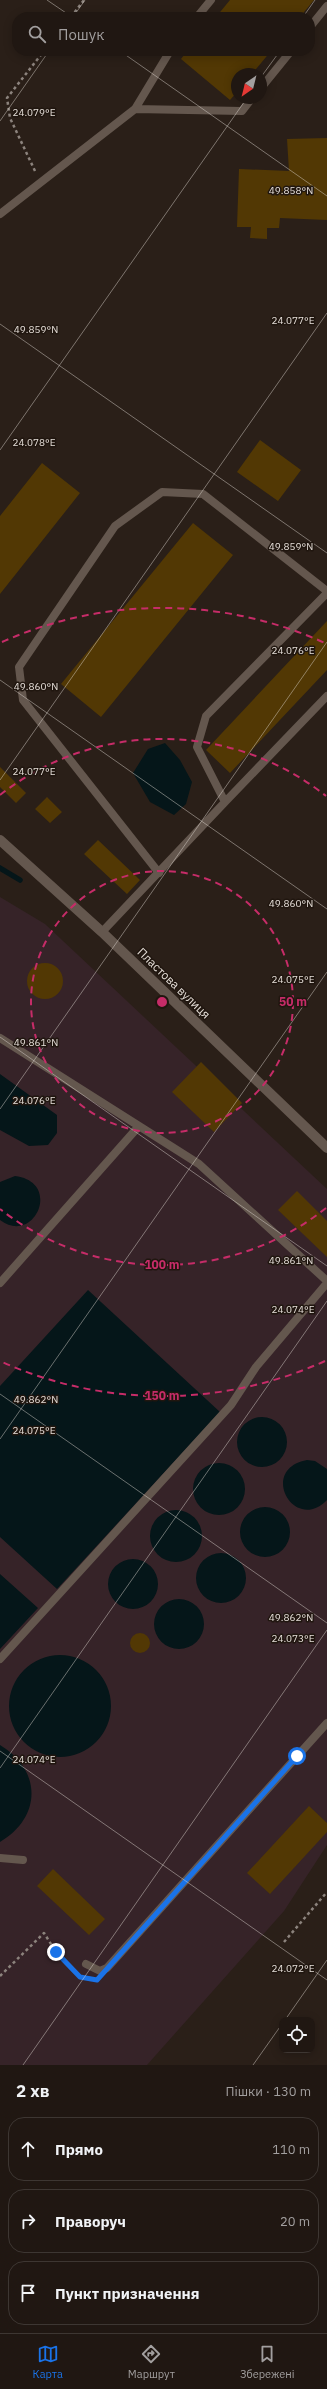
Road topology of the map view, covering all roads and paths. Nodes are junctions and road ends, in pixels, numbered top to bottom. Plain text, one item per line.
1 (84, 0) edge
2 (211, 0) edge
3 (327, 6) edge
4 (75, 12) edge
5 (201, 12) edge
6 (315, 21) edge
7 (40, 56) edge
8 (167, 56) edge
9 (287, 56) edge
10 (267, 81) edge
11 (247, 104) edge
12 (135, 109) junction
13 (40, 182) junction
14 (0, 214) edge
15 (327, 592) edge
16 (327, 696) edge
17 (225, 802) junction
18 (0, 840) edge
19 (158, 873) junction
20 (102, 932) junction
21 (0, 1038) edge
22 (139, 1126) junction
23 (327, 1148) edge
24 (327, 1282) edge
25 (0, 1283) edge
26 (0, 1659) edge
27 (327, 1723) edge
28 (0, 1858) edge
29 (23, 1860) dead end
30 (327, 1892) edge
31 (284, 1942) dead end
32 (86, 1964) dead end
33 (0, 1976) edge
34 (80, 1977) dead end

1 - 4 path
2 - 5 lane
3 - 6 lane
7 - 13 path
8 - 12 lane
9 - 10 lane
11 - 12 lane
12 - 13 lane
13 - 14 lane
15 - 17 lane
15 - 19 lane
16 - 17 lane
17 - 19 lane
18 - 20 street, Пластова вулиця
19 - 20 lane
20 - 23 street, Пластова вулиця
21 - 22 lane
22 - 24 lane
22 - 25 lane
24 - 26 lane
27 - 32 lane
28 - 29 lane
30 - 31 path
33 - 34 path

